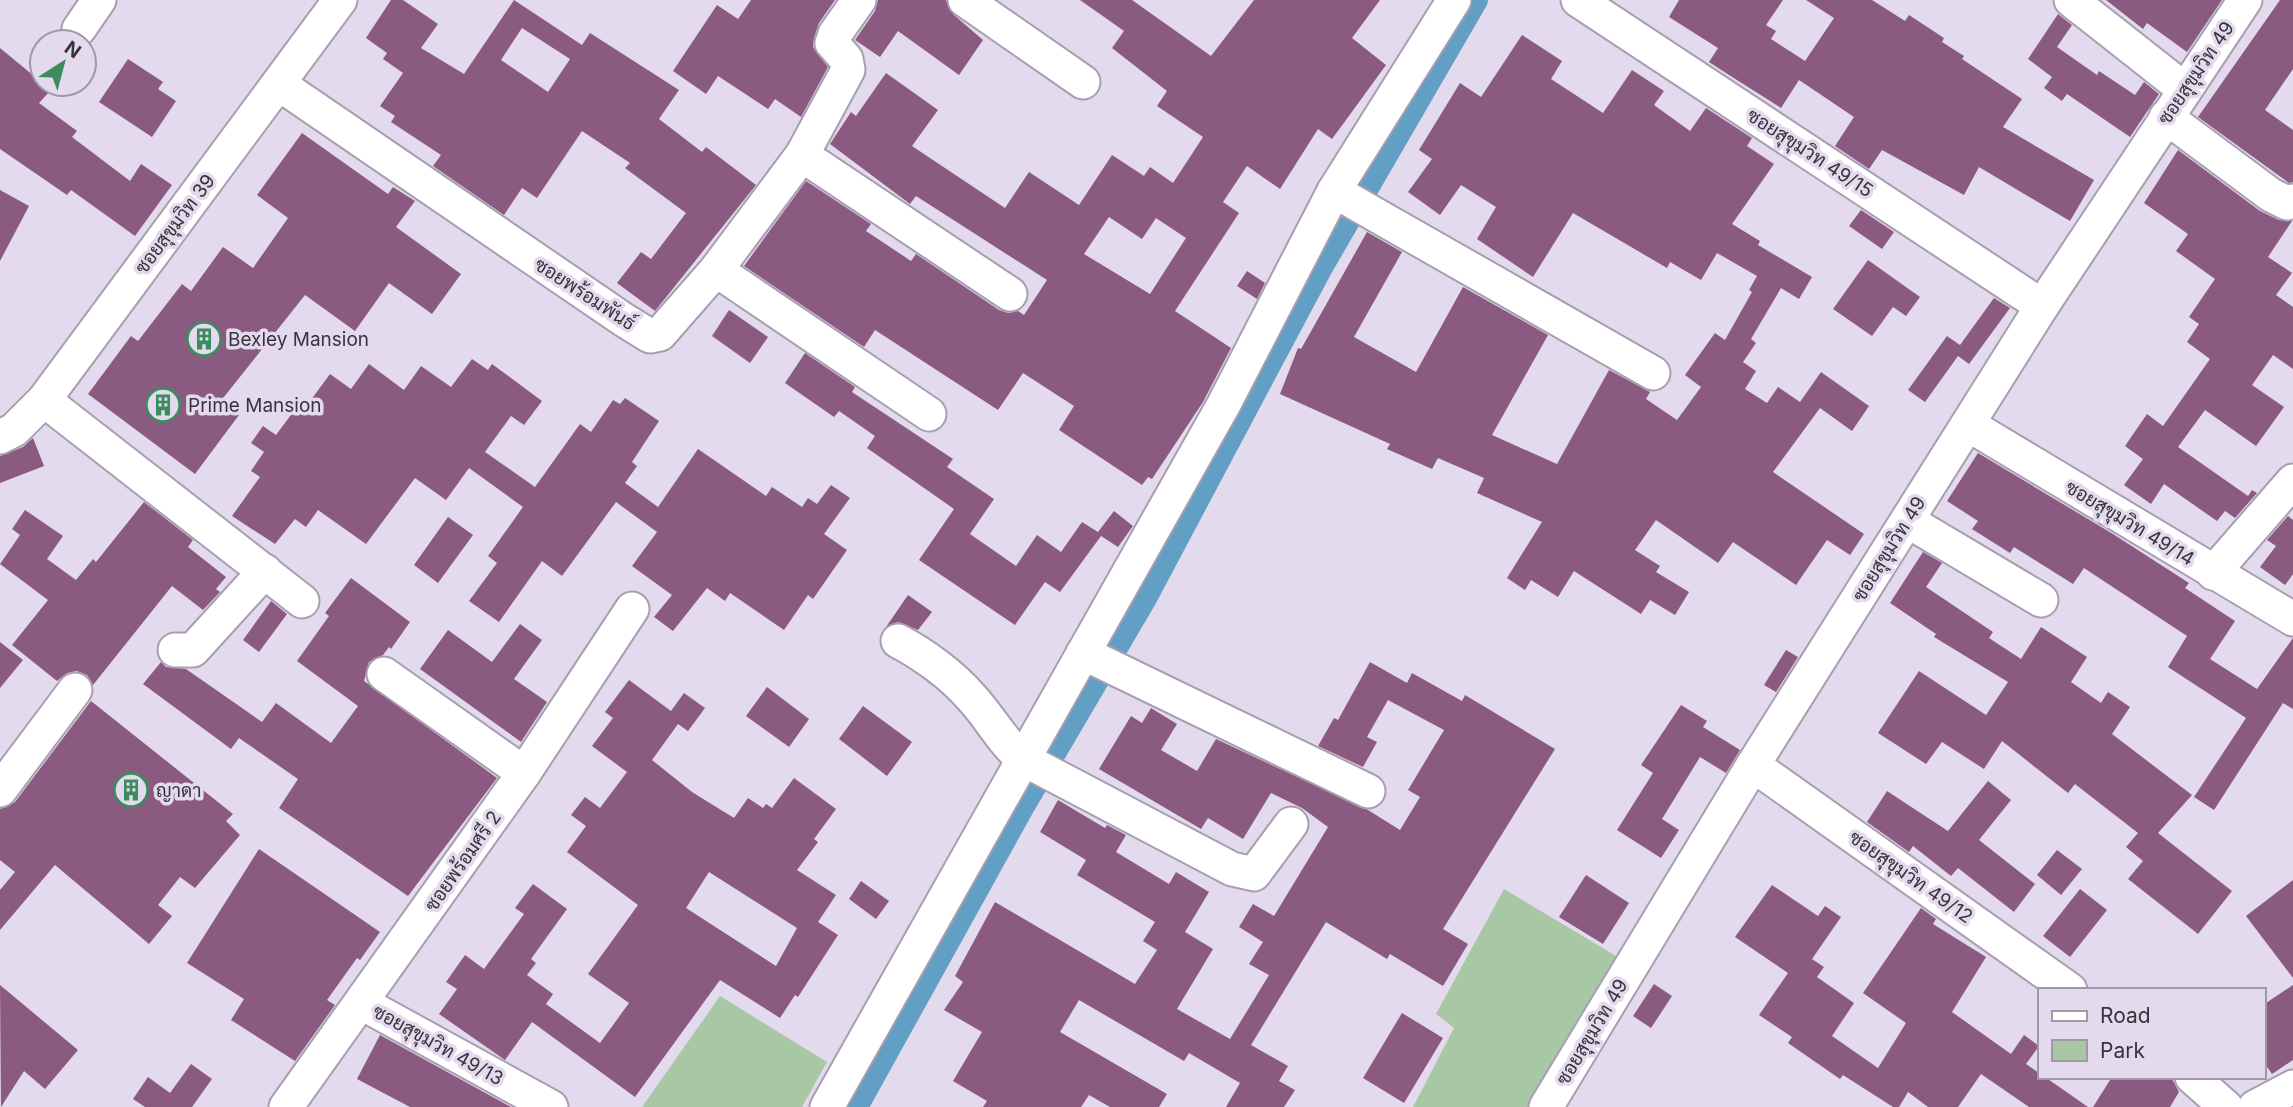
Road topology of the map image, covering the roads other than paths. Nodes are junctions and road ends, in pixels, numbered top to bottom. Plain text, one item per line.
1 (99, 0) edge
2 (340, 0) edge
3 (859, 0) edge
4 (965, 0) edge
5 (1454, 0) edge
6 (1578, 0) edge
7 (2071, 0) edge
8 (2245, 0) edge
9 (80, 28) edge
10 (1083, 82) dead end
11 (279, 84) junction
12 (2175, 103) junction
13 (802, 155) junction
14 (1334, 191) junction
15 (2293, 201) edge
16 (716, 270) junction
17 (1010, 294) dead end
18 (2042, 306) junction
19 (1653, 373) dead end
20 (44, 400) junction
21 (929, 414) dead end
22 (1969, 425) junction
23 (0, 437) edge
24 (2293, 481) edge
25 (1908, 521) junction
26 (265, 571) junction
27 (2213, 573) junction
28 (2041, 600) dead end
29 (302, 601) dead end
30 (632, 609) dead end
31 (2293, 619) edge
32 (898, 641) dead end
33 (174, 650) dead end
34 (1083, 653) junction
35 (384, 674) dead end
36 (75, 690) dead end
37 (1023, 759) junction
38 (1753, 765) junction
39 (524, 773) junction
40 (0, 789) edge
41 (1368, 791) dead end
42 (1291, 824) dead end
43 (2067, 988) edge
44 (362, 1003) junction
45 (2194, 1079) edge
46 (2293, 1087) edge
47 (286, 1107) edge
48 (551, 1107) edge
49 (827, 1107) edge
50 (1546, 1107) edge
51 (2226, 1107) edge
52 (2255, 1107) edge

1 - 9 street
2 - 11 street, ซอยสุขุมวิท 39
3 - 13 street, ซอยพร้อมพันธ์
4 - 10 street
5 - 14 street
6 - 18 street, ซอยสุขุมวิท 49/15
7 - 12 street
8 - 12 street, ซอยสุขุมวิท 49
11 - 16 street, ซอยพร้อมพันธ์
11 - 20 street, ซอยสุขุมวิท 39
12 - 15 street
12 - 18 street, ซอยสุขุมวิท 49
13 - 16 street, ซอยพร้อมพันธ์
13 - 17 street
14 - 19 street
14 - 34 street
16 - 21 street
18 - 22 street, ซอยสุขุมวิท 49
20 - 23 street, ซอยสุขุมวิท 39
20 - 26 street
22 - 25 street, ซอยสุขุมวิท 49
22 - 27 street, ซอยสุขุมวิท 49/14
24 - 27 street
25 - 28 street
25 - 38 street, ซอยสุขุมวิท 49
26 - 29 street
26 - 33 street
27 - 31 street, ซอยสุขุมวิท 49/14
30 - 39 street, ซอยพร้อมศรี 2
32 - 37 street
34 - 37 street
34 - 41 street
35 - 39 street
36 - 40 street
37 - 42 street
37 - 49 street
38 - 43 street, ซอยสุขุมวิท 49/12
38 - 50 street, ซอยสุขุมวิท 49
39 - 44 street, ซอยพร้อมศรี 2
44 - 47 street, ซอยพร้อมศรี 2
44 - 48 street, ซอยสุขุมวิท 49/13
45 - 51 street
46 - 52 street

